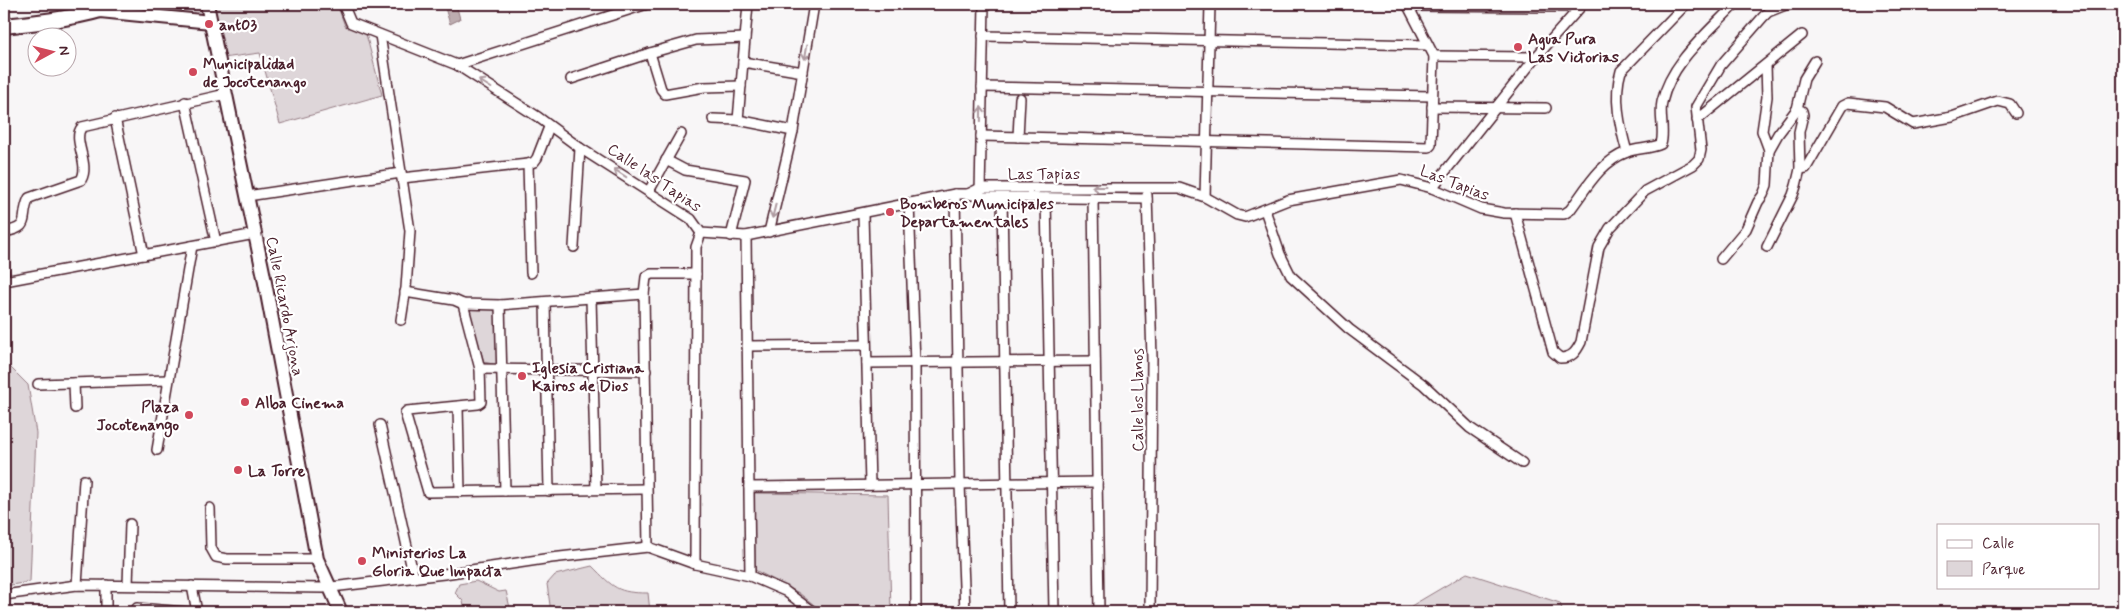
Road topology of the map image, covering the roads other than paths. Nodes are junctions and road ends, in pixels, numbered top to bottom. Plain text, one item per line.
1 (120, 4) edge
2 (207, 4) edge
3 (343, 4) edge
4 (647, 4) edge
5 (748, 4) edge
6 (814, 4) edge
7 (984, 4) edge
8 (1210, 4) edge
9 (1686, 4) edge
10 (1735, 4) edge
11 (1788, 4) edge
12 (1408, 5) edge
13 (1581, 5) edge
14 (100, 11) junction
15 (210, 22) junction
16 (4, 26) edge
17 (380, 35) junction
18 (1802, 35) dead end
19 (983, 36) junction
20 (745, 38) junction
21 (1209, 40) junction
22 (1428, 45) junction
23 (650, 53) junction
24 (1434, 56) junction
25 (1536, 57) junction
26 (1815, 61) dead end
27 (744, 62) junction
28 (457, 65) junction
29 (1766, 65) junction
30 (803, 72) junction
31 (571, 79) dead end
32 (741, 86) junction
33 (982, 86) junction
34 (1208, 90) junction
35 (226, 94) junction
36 (1432, 96) junction
37 (1020, 98) dead end
38 (185, 102) junction
39 (1497, 106) junction
40 (1432, 107) junction
41 (1546, 108) dead end
42 (1797, 109) junction
43 (2016, 113) dead end
44 (115, 118) junction
45 (713, 118) dead end
46 (738, 120) junction
47 (1697, 120) junction
48 (549, 127) junction
49 (793, 131) junction
50 (681, 134) dead end
51 (981, 136) junction
52 (1018, 137) junction
53 (1206, 141) junction
54 (580, 148) junction
55 (1769, 150) junction
56 (1627, 152) junction
57 (666, 160) junction
58 (528, 164) junction
59 (1800, 170) junction
60 (402, 176) junction
61 (1147, 187) junction
62 (1432, 188) junction
63 (648, 191) junction
64 (980, 193) junction
65 (955, 194) junction
66 (968, 194) joint
67 (247, 196) junction
68 (1002, 198) junction
69 (1046, 198) junction
70 (1205, 198) junction
71 (1093, 199) junction
72 (1147, 200) junction
73 (909, 203) junction
74 (1265, 210) junction
75 (1515, 213) junction
76 (863, 214) junction
77 (4, 232) edge
78 (702, 232) junction
79 (769, 232) junction
80 (255, 234) junction
81 (731, 236) junction
82 (746, 236) junction
83 (216, 242) junction
84 (192, 246) junction
85 (574, 247) dead end
86 (1767, 248) dead end
87 (144, 255) junction
88 (1721, 259) dead end
89 (4, 271) edge
90 (531, 272) dead end
91 (696, 274) junction
92 (405, 292) junction
93 (644, 294) junction
94 (591, 298) junction
95 (545, 302) junction
96 (463, 304) junction
97 (500, 305) junction
98 (401, 320) dead end
99 (866, 345) junction
100 (747, 346) junction
101 (1050, 361) junction
102 (1095, 361) junction
103 (958, 362) junction
104 (1005, 362) junction
105 (867, 363) junction
106 (915, 363) junction
107 (480, 368) junction
108 (502, 369) junction
109 (547, 369) junction
110 (593, 370) junction
111 (646, 370) junction
112 (168, 380) junction
113 (74, 383) junction
114 (38, 384) dead end
115 (458, 406) junction
116 (75, 408) dead end
117 (380, 425) dead end
118 (157, 450) dead end
119 (1522, 463) dead end
120 (84, 480) dead end
121 (1052, 482) junction
122 (1097, 482) junction
123 (1007, 483) junction
124 (960, 484) junction
125 (870, 485) junction
126 (916, 485) junction
127 (749, 487) junction
128 (596, 489) junction
129 (646, 489) junction
130 (505, 491) junction
131 (549, 491) junction
132 (460, 492) junction
133 (210, 508) dead end
134 (130, 524) dead end
135 (648, 547) junction
136 (317, 559) junction
137 (695, 564) junction
138 (750, 576) junction
139 (414, 578) junction
140 (78, 585) junction
141 (106, 585) junction
142 (128, 585) junction
143 (192, 586) junction
144 (330, 588) junction
145 (4, 596) edge
146 (138, 608) dead end
147 (108, 612) edge
148 (185, 612) edge
149 (197, 612) edge
150 (341, 612) edge
151 (813, 612) edge
152 (916, 612) edge
153 (965, 612) edge
154 (1008, 612) edge
155 (1054, 612) edge
156 (1099, 612) edge
157 (1150, 612) edge

1 - 14 main road
2 - 15 street, Calle Ricardo Arjona
3 - 17 street, Calle las Tapias
4 - 28 street
5 - 20 street
6 -> 30 street
7 - 19 street
8 - 21 street
9 - 56 street
10 - 56 street
11 - 47 street
12 - 13 street
12 - 22 street
13 - 25 street
14 - 15 street
14 - 16 main road
15 - 35 street, Calle Ricardo Arjona
17 - 28 street, Calle las Tapias
17 - 60 street
18 - 29 street
19 - 21 street
19 - 33 street
20 - 23 street
20 - 27 street
21 - 22 street
21 - 34 street
22 - 24 street
23 - 31 street
23 - 32 street
24 - 25 street
24 - 36 street
25 - 39 street
26 - 42 street
27 - 30 street
27 - 32 street
48 -> 28 street, Calle las Tapias
29 - 47 street
29 - 55 street
30 - 49 street
32 - 46 street
33 - 34 street
51 -> 33 street
34 - 36 street
34 - 53 street
35 - 38 street
35 - 67 street, Calle Ricardo Arjona
36 - 40 street
37 - 52 street
38 - 44 street
38 - 83 street
39 - 40 street
39 - 41 street
39 - 62 street
40 - 53 street
42 - 55 street
42 - 59 street
43 - 59 street
44 - 77 street
44 - 87 street
45 - 46 street
46 - 49 street
47 - 75 street
48 - 54 street, Calle las Tapias
48 - 58 street
49 -> 79 street
50 - 57 street
51 - 52 street
51 - 64 street
52 - 53 street
53 - 70 street
63 -> 54 street, Calle las Tapias
54 - 85 street
55 - 88 street
56 - 75 street, Las Tapias
57 - 63 street
57 - 81 street
58 - 60 street
58 - 90 street
59 - 86 street
60 - 67 street
60 - 92 street
61 -> 64 street, Las Tapias
61 - 70 street, Las Tapias
61 - 72 street, Calle los Llanos
62 - 74 street, Las Tapias
62 - 75 street, Las Tapias
63 - 78 street, Calle las Tapias
64 - 66 street, Las Tapias
64 - 68 street, Las Tapias
65 - 66 street, Calle las Tapias
65 - 73 street, Calle las Tapias
65 - 103 street
67 - 80 street, Calle Ricardo Arjona
68 - 69 street, Las Tapias
68 - 104 street
69 - 71 street, Las Tapias
69 - 101 street
70 - 74 street, Las Tapias
71 - 72 street, Las Tapias
71 - 102 street
72 - 157 street, Calle los Llanos
73 - 76 street, Calle las Tapias
73 - 106 street
74 - 119 street
76 - 79 street, Calle las Tapias
76 - 99 street
78 - 81 street, Calle las Tapias
78 - 91 street
79 - 82 street, Calle las Tapias
80 - 83 street
80 - 136 street, Calle Ricardo Arjona
81 - 82 street, Calle las Tapias
82 - 100 street
83 - 84 street
84 - 87 street
84 - 112 street
87 - 89 street
91 - 93 street
91 - 137 street
92 - 96 street
92 - 98 street
93 - 94 street
93 - 111 street
94 - 95 street
94 - 110 street
95 - 97 street
95 - 109 street
96 - 97 street
96 - 107 street
97 - 108 street
99 - 100 street
99 - 105 street
100 - 127 street
101 - 102 street
101 - 104 street
101 - 121 street
102 - 122 street
103 - 104 street
103 - 106 street
103 - 124 street
104 - 123 street
105 - 106 street
105 - 125 street
106 - 126 street
107 - 108 street
107 - 115 street
108 - 109 street
108 - 130 street
109 - 110 street
109 - 131 street
110 - 111 street
110 - 128 street
111 - 129 street
112 - 113 street
112 - 118 street
113 - 114 street
113 - 116 street
115 - 132 street
115 - 132 street
117 - 139 street
120 - 140 street
121 - 122 street
121 - 123 street
121 - 155 street
122 - 156 street
123 - 124 street
123 - 154 street
124 - 126 street
124 - 153 street
125 - 126 street
125 - 127 street
126 - 152 street
127 - 138 street
128 - 129 street
128 - 131 street
129 - 135 street
130 - 131 street
130 - 132 street
133 - 136 street
134 - 142 street
135 - 137 street
135 - 139 street
136 - 144 street, Calle Ricardo Arjona
137 - 138 street
138 - 151 street
139 - 144 street
140 - 141 street
140 - 145 street
141 - 142 street
141 - 147 street
142 - 143 street
143 - 144 street
143 - 149 street
144 - 150 street, Calle Ricardo Arjona
146 - 148 street

